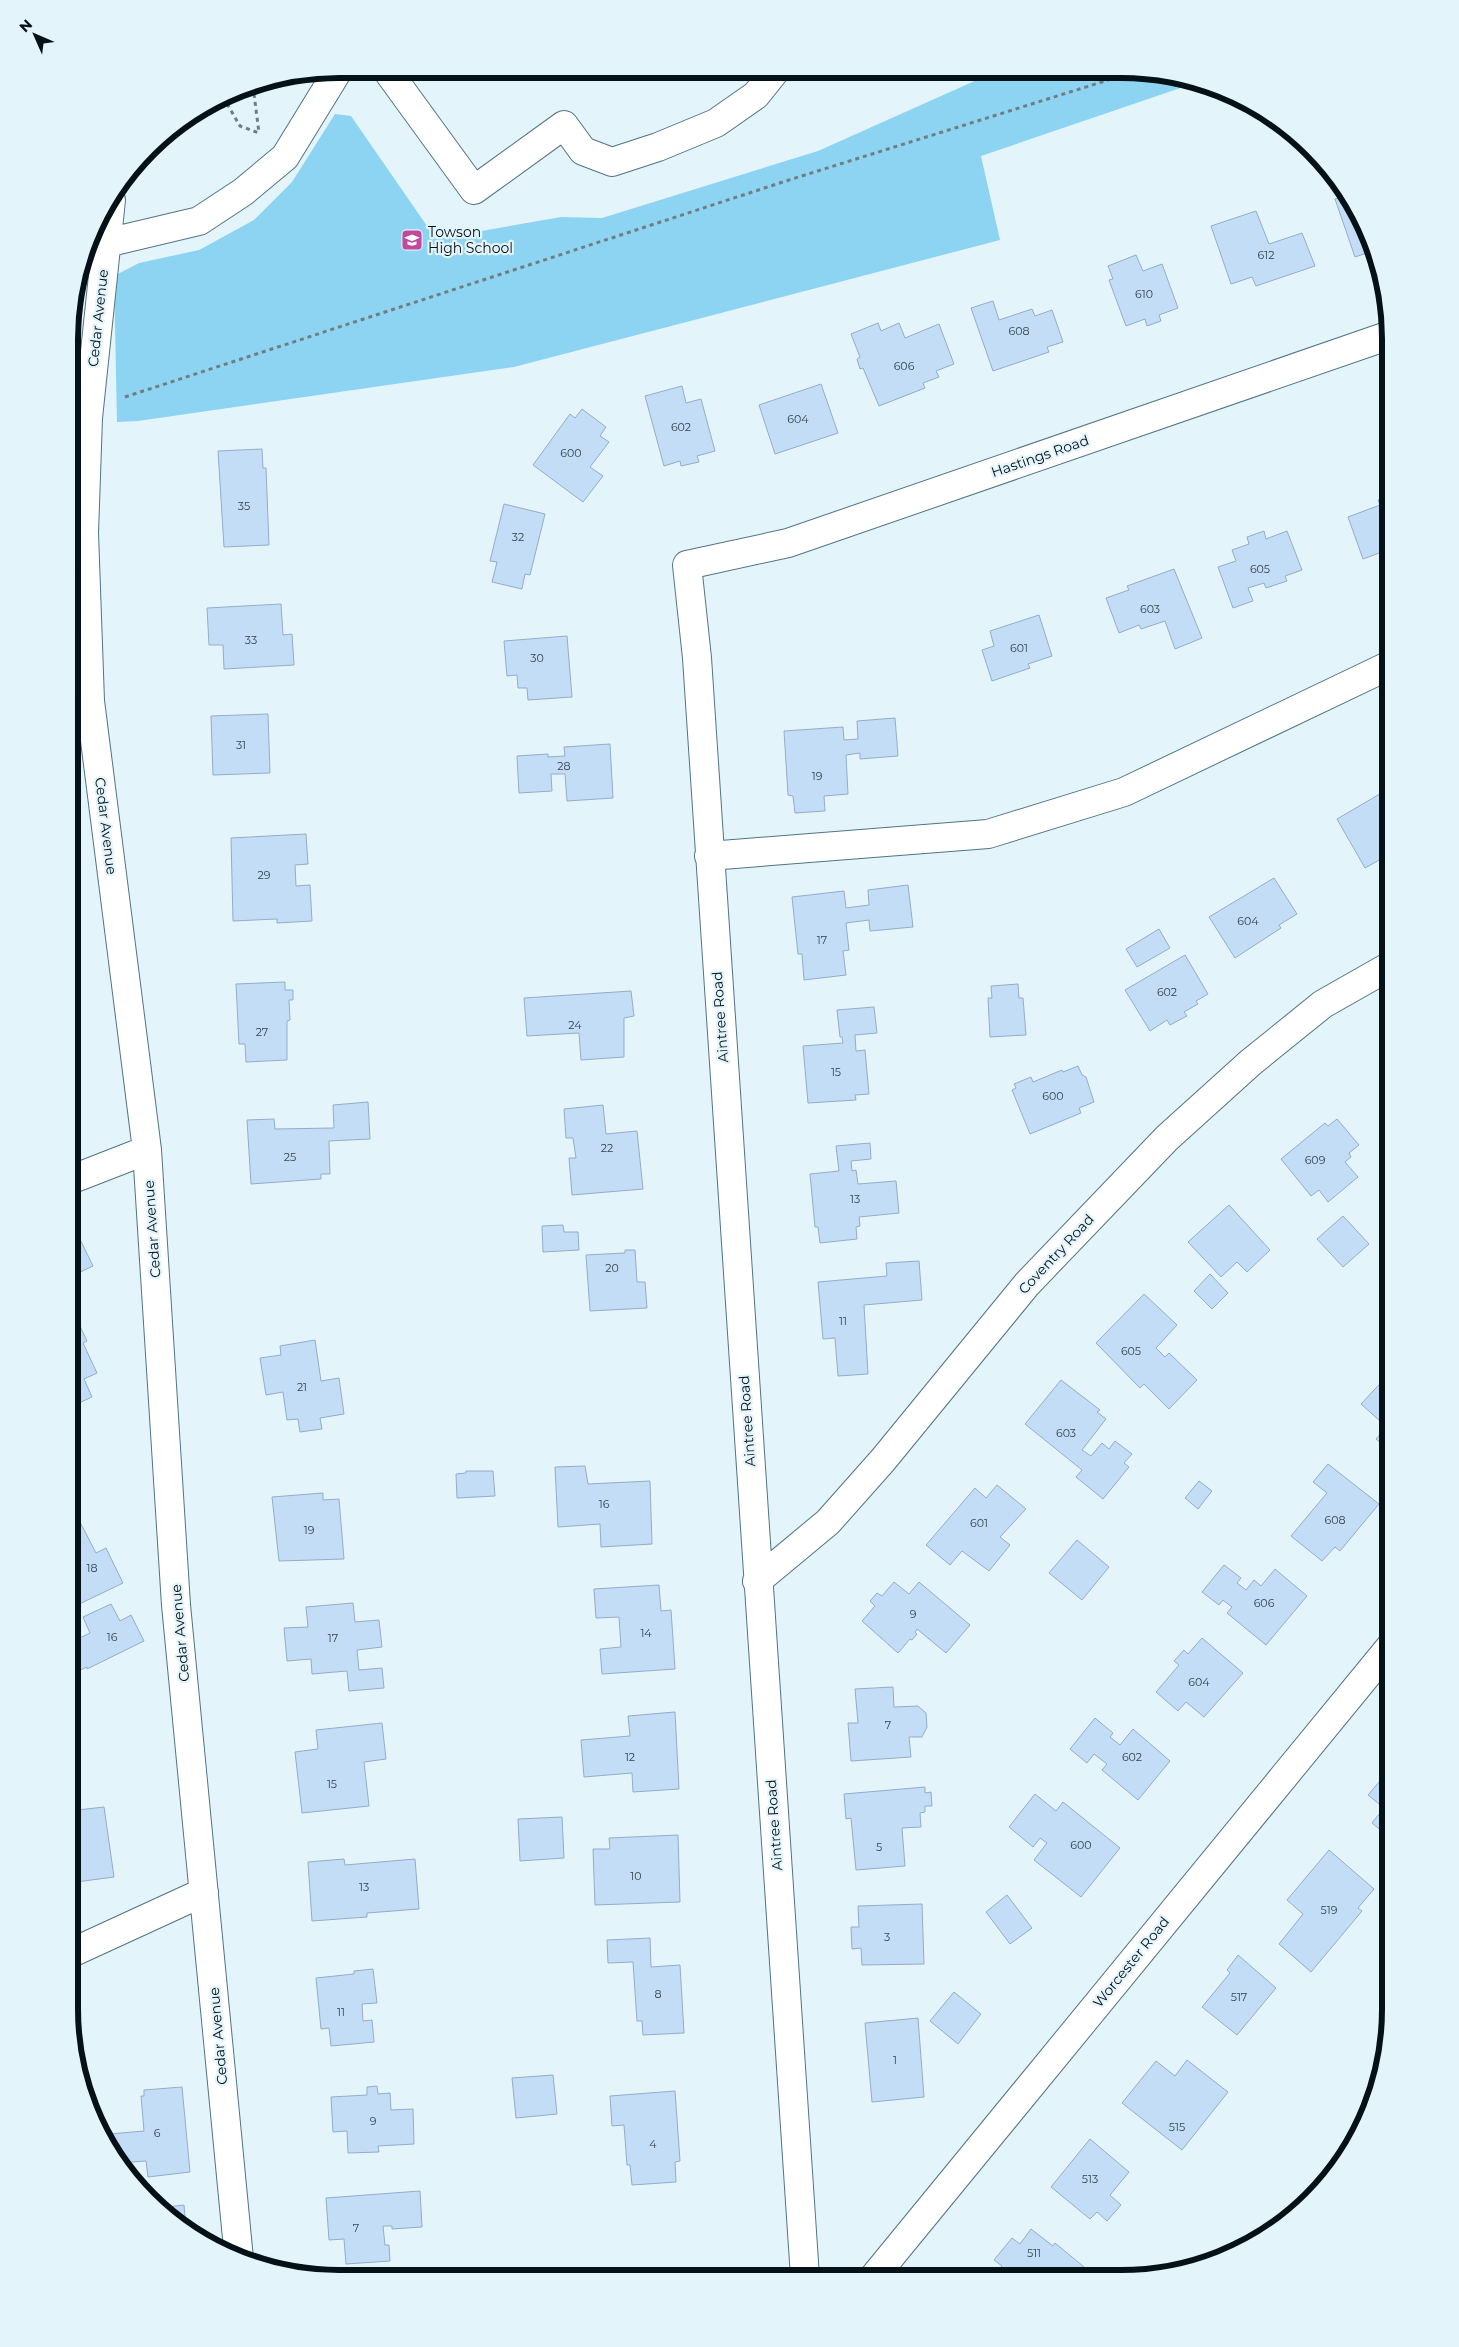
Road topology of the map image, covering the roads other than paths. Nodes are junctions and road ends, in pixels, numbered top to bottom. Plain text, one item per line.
1 (334, 77) edge
2 (392, 77) edge
3 (770, 77) edge
4 (104, 223) edge
5 (97, 246) edge
6 (1382, 338) edge
7 (687, 566) joint
8 (1382, 669) edge
9 (709, 856) junction
10 (1382, 971) edge
11 (147, 1150) junction
12 (77, 1177) edge
13 (757, 1581) junction
14 (1382, 1657) edge
15 (204, 1892) junction
16 (77, 1950) edge
17 (238, 2250) edge
18 (805, 2270) edge
19 (880, 2270) edge

1 - 5 street
2 - 3 street
4 - 5 street, Cedar Avenue
5 - 11 street, Cedar Avenue
6 - 7 street, Hastings Road
7 - 9 street, Aintree Road
8 - 9 street
9 - 13 street, Aintree Road
10 - 13 street, Coventry Road
11 - 12 street
11 - 15 street, Cedar Avenue
13 - 18 street, Aintree Road
14 - 19 street, Worcester Road
15 - 16 street
15 - 17 street, Cedar Avenue

